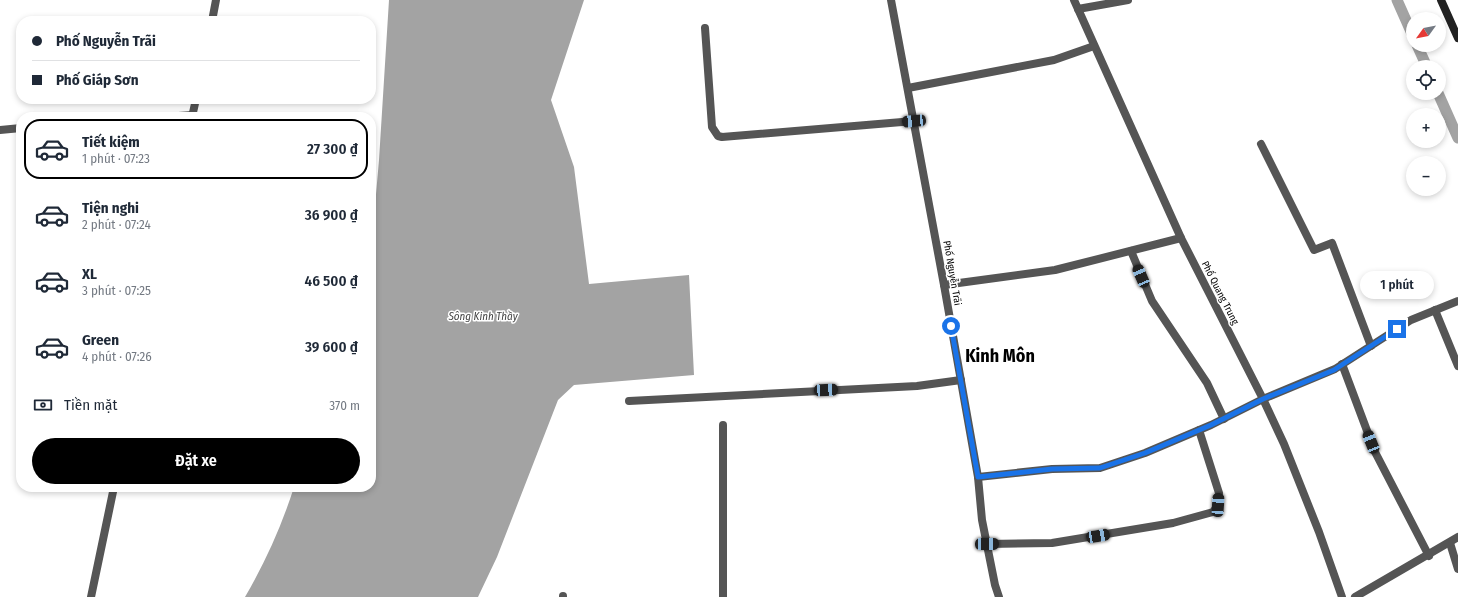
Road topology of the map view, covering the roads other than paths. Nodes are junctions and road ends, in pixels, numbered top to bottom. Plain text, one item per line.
1 (216, 0) edge
2 (891, 0) edge
3 (1074, 0) edge
4 (1128, 0) edge
5 (1441, 0) edge
6 (1078, 9) junction
7 (213, 16) edge
8 (705, 28) dead end
9 (1458, 38) edge
10 (1094, 46) junction
11 (908, 88) junction
12 (914, 121) junction
13 (16, 128) edge
14 (0, 130) edge
15 (1262, 144) dead end
16 (1182, 238) junction
17 (1131, 251) junction
18 (944, 285) junction
19 (1458, 301) edge
20 (1435, 310) junction
21 (1371, 346) junction
22 (1342, 364) junction
23 (1458, 366) edge
24 (960, 380) junction
25 (1263, 399) junction
26 (629, 401) dead end
27 (1224, 419) junction
28 (723, 425) dead end
29 (1199, 430) junction
30 (978, 477) junction
31 (113, 492) edge
32 (1458, 538) edge
33 (1450, 543) junction
34 (987, 544) junction
35 (1428, 556) junction
36 (1458, 569) edge
37 (91, 597) edge
38 (723, 597) edge
39 (999, 597) edge
40 (1342, 597) edge
41 (1355, 597) edge

1 - 7 street
2 - 11 street, Phố Nguyễn Trãi
3 - 6 street, Phố Quang Trung
4 - 6 street
5 - 9 main road
6 - 10 street, Phố Quang Trung
8 - 12 street
10 - 11 street
10 - 16 street, Phố Quang Trung
11 - 12 street, Phố Nguyễn Trãi
12 - 18 street, Phố Nguyễn Trãi
13 - 14 street
15 - 21 street
16 - 17 street
16 - 25 street, Phố Quang Trung
17 - 18 street
17 - 27 street
18 - 24 street, Phố Nguyễn Trãi
19 - 20 street
20 - 21 street
20 - 23 street
21 - 22 street
22 - 25 street
22 - 35 street
24 - 26 street
24 - 30 street, Phố Nguyễn Trãi
25 - 27 street
25 - 40 street, Phố Quang Trung
27 - 29 street
28 - 38 street
29 - 30 street
29 - 34 street
30 - 34 street, Phố Nguyễn Trãi
31 - 37 street
32 - 33 street
33 - 35 street
33 - 36 street
34 - 39 street, Phố Nguyễn Trãi
35 - 41 street

